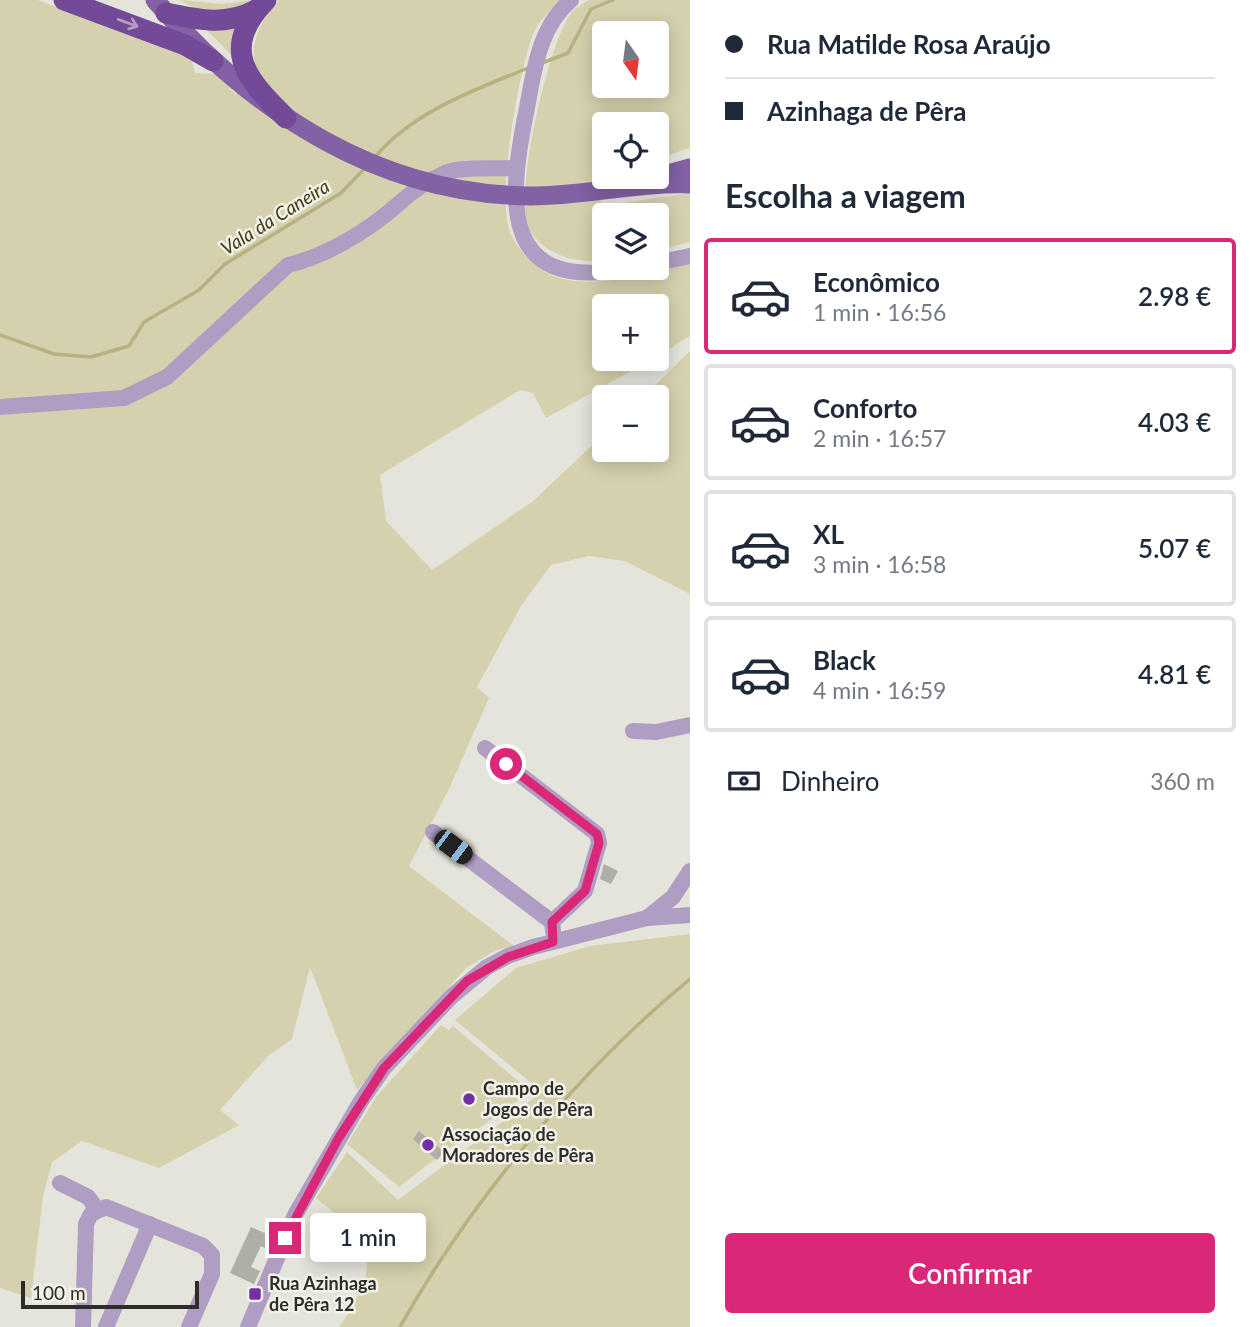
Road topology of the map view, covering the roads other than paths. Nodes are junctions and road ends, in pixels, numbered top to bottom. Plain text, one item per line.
1 (64, 0) edge
2 (571, 0) edge
3 (261, 5) edge
4 (168, 6) edge
5 (213, 61) junction
6 (286, 118) junction
7 (690, 168) edge
8 (515, 169) junction
9 (690, 184) edge
10 (606, 190) junction
11 (690, 256) edge
12 (669, 260) edge
13 (592, 274) edge
14 (0, 407) edge
15 (690, 725) edge
16 (633, 731) dead end
17 (485, 748) dead end
18 (433, 832) dead end
19 (690, 871) edge
20 (690, 915) edge
21 (648, 918) junction
22 (552, 922) junction
23 (553, 942) junction
24 (60, 1183) dead end
25 (97, 1209) junction
26 (150, 1224) junction
27 (83, 1327) edge
28 (107, 1327) edge
29 (190, 1327) edge
30 (248, 1327) edge

1 -> 5 highway
2 - 8 street
3 - 4 highway
3 - 6 highway
4 - 5 main road
4 - 6 main road
5 - 6 main road
6 - 10 main road
7 - 10 main road
8 - 13 street
8 - 14 street
9 - 10 main road
11 - 12 street
15 - 16 street
17 - 22 street
18 - 22 street
19 - 21 street
20 - 21 street
21 - 23 street
22 - 23 street
23 - 30 street
24 - 25 street
25 - 26 street
25 - 27 street
26 - 28 street
26 - 29 street

